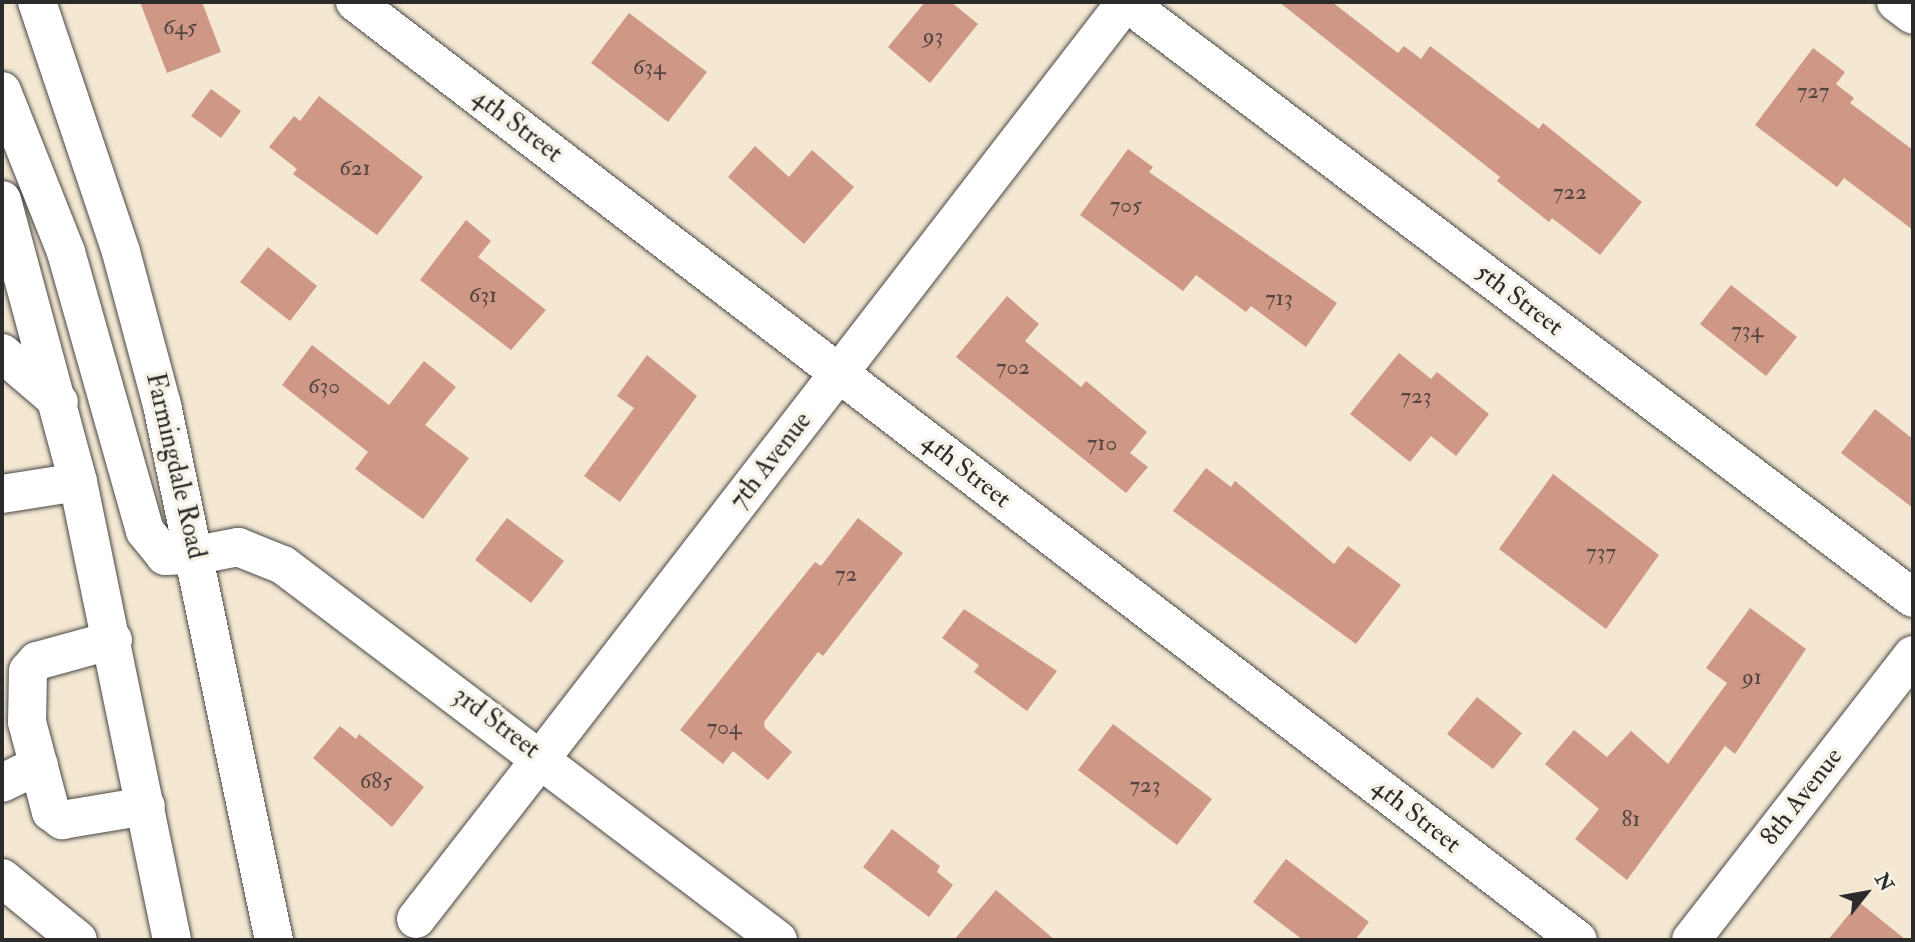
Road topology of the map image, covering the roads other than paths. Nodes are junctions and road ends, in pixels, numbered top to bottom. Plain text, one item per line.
1 (37, 2) edge
2 (355, 2) edge
3 (1126, 2) edge
4 (1896, 2) edge
5 (1913, 15) edge
6 (2, 91) edge
7 (2, 200) edge
8 (2, 353) edge
9 (839, 373) junction
10 (59, 402) junction
11 (78, 482) junction
12 (2, 494) edge
13 (197, 555) junction
14 (1913, 598) edge
15 (113, 640) junction
16 (1913, 655) edge
17 (542, 758) junction
18 (38, 765) junction
19 (2, 783) edge
20 (146, 806) junction
21 (2, 878) edge
22 (416, 919) dead end
23 (78, 940) edge
24 (172, 940) edge
25 (274, 940) edge
26 (778, 940) edge
27 (1578, 940) edge
28 (1691, 940) edge

1 - 13 street, Farmingdale Road
2 - 9 street, 4th Street
3 - 9 street, 7th Avenue
3 - 14 street, 5th Street
4 - 5 street
6 - 13 street, 3rd Street
7 - 10 street
8 - 10 street
9 - 17 street, 7th Avenue
9 - 27 street, 4th Street
10 - 11 street
11 - 12 street
11 - 15 street
13 - 17 street, 3rd Street
13 - 25 street, Farmingdale Road
15 - 18 street
15 - 20 street
16 - 28 street, 8th Avenue
17 - 22 street, 7th Avenue
17 - 26 street, 3rd Street
18 - 19 street
18 - 20 street
20 - 24 street
21 - 23 street

